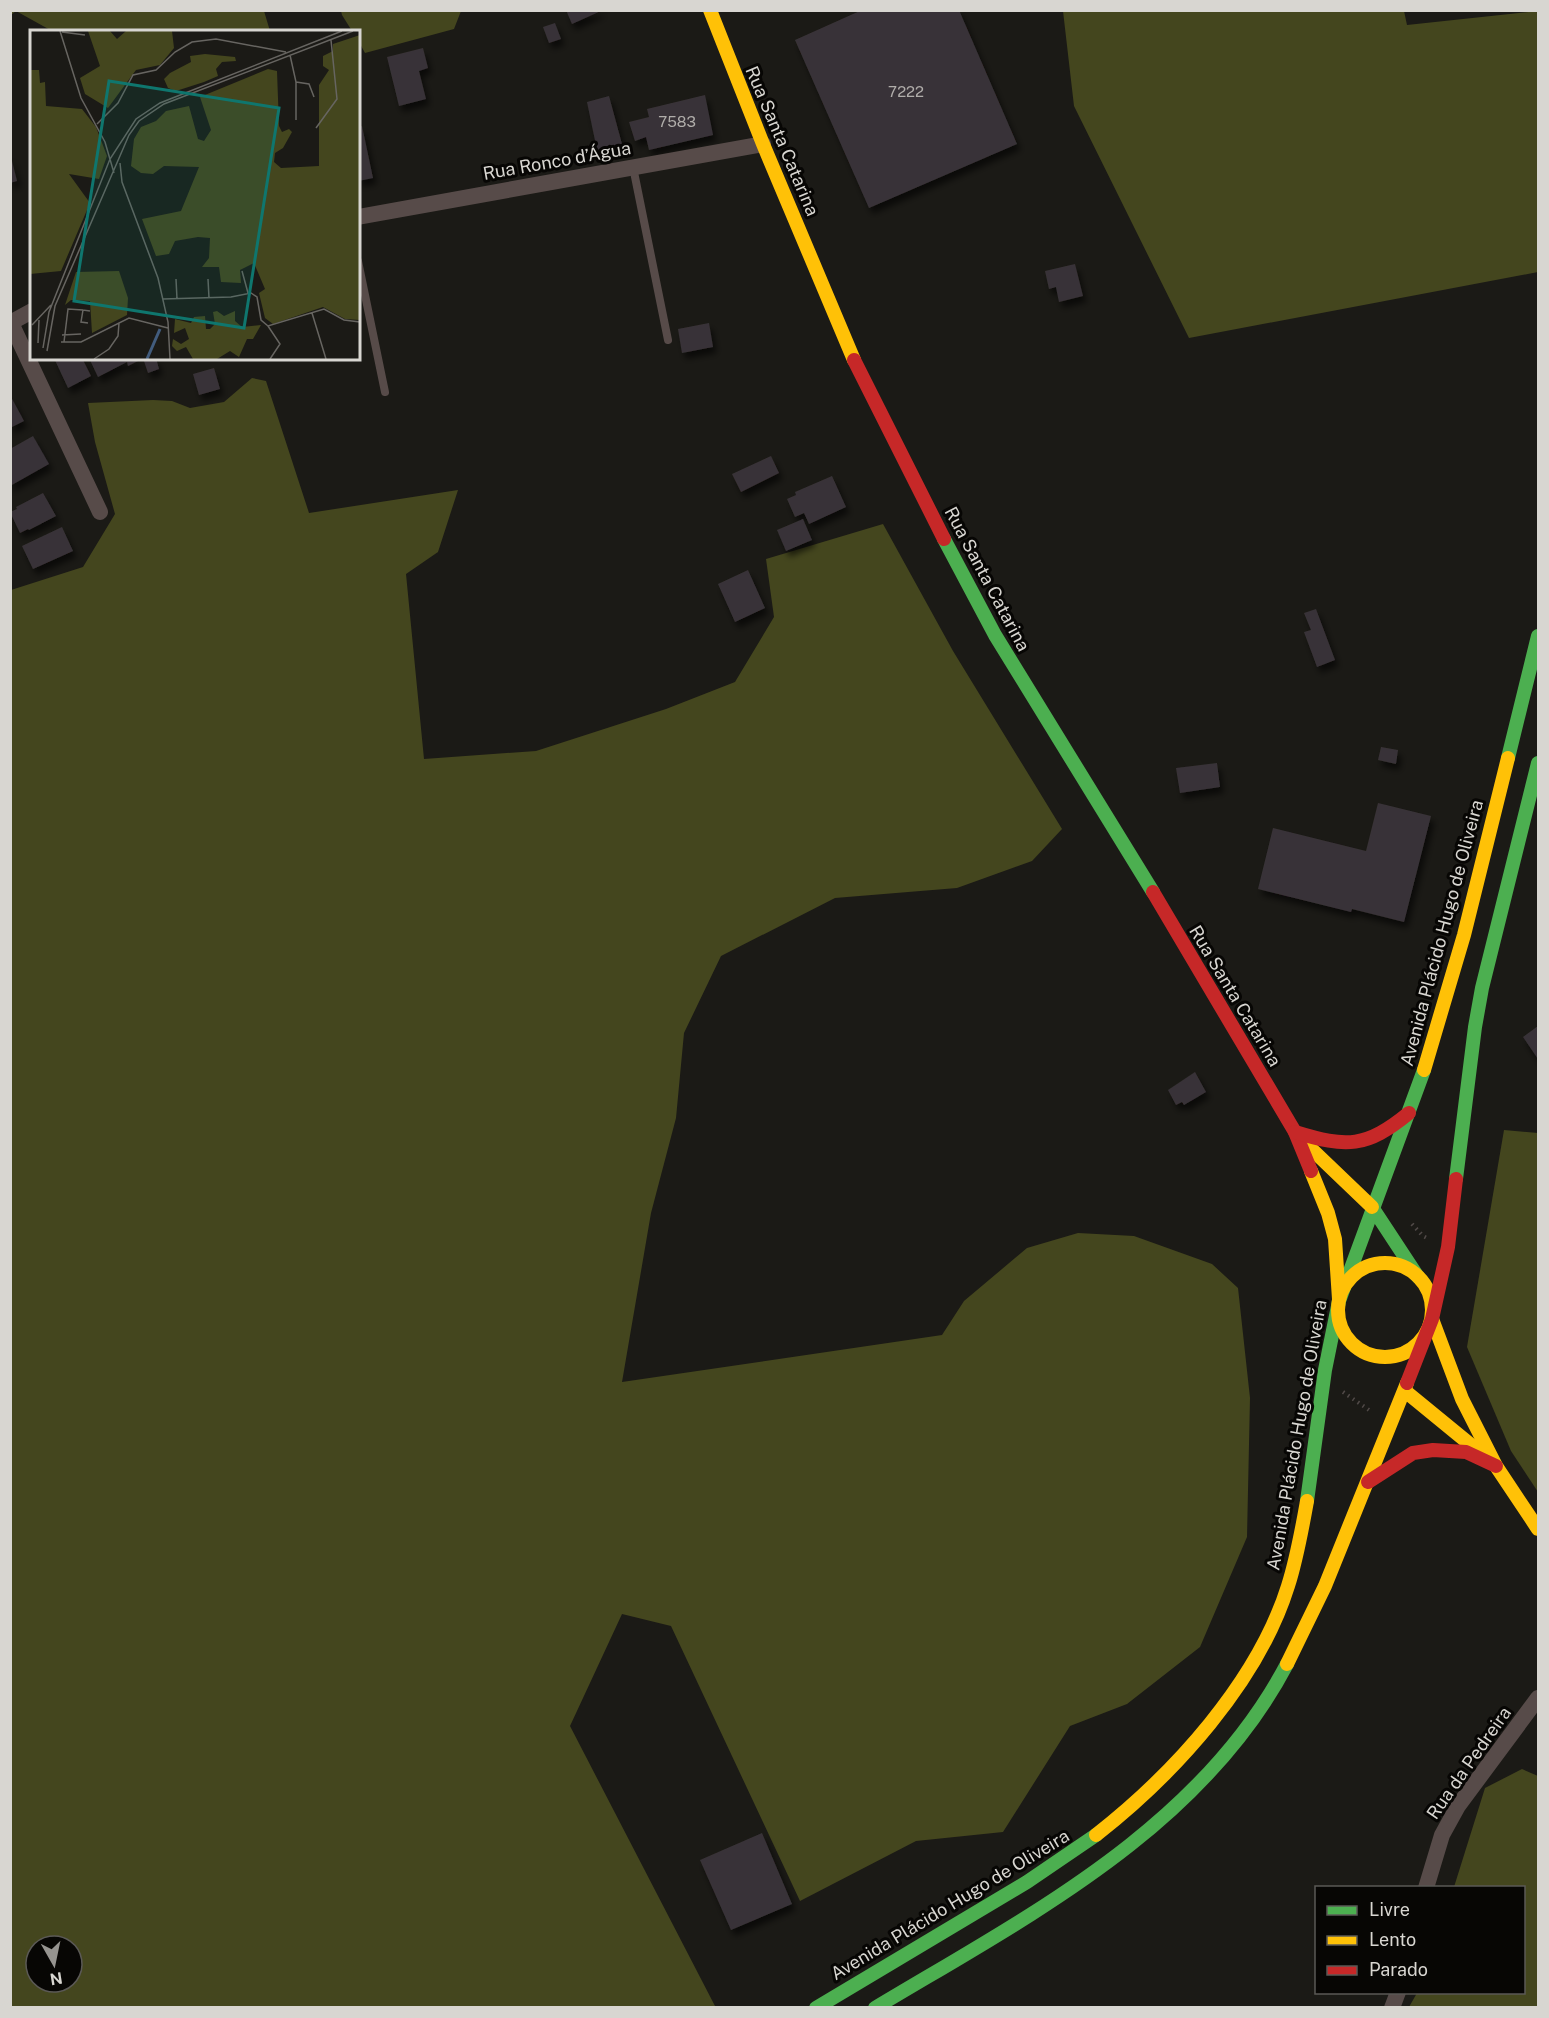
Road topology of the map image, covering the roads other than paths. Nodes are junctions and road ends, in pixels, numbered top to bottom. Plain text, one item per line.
1 (710, 10) edge
2 (763, 144) junction
3 (633, 167) junction
4 (360, 216) edge
5 (360, 271) edge
6 (30, 312) edge
7 (11, 323) edge
8 (668, 340) dead end
9 (385, 392) dead end
10 (100, 512) dead end
11 (1539, 636) edge
12 (1539, 763) edge
13 (1409, 1113) junction
14 (1294, 1132) junction
15 (1372, 1206) junction
16 (1419, 1278) junction
17 (1339, 1299) junction
18 (1432, 1319) junction
19 (1355, 1347) junction
20 (1378, 1367) dead end
21 (1393, 1381) dead end
22 (1405, 1391) junction
23 (1496, 1466) junction
24 (1368, 1482) junction
25 (1539, 1529) edge
26 (1539, 1698) edge
27 (1426, 1886) edge
28 (816, 2007) edge
29 (875, 2007) edge

1 - 2 main road, Rua Santa Catarina
2 - 3 street, Rua Ronco d’Água
2 - 14 main road, Rua Santa Catarina
3 - 4 street, Rua Ronco d’Água
3 - 8 lane
5 - 9 lane
6 - 7 street
7 - 10 street
11 - 13 main road, Avenida Plácido Hugo de Oliveira
12 - 18 main road
13 - 14 main road
13 - 15 main road, Avenida Plácido Hugo de Oliveira
14 - 15 main road, Rua Santa Catarina
14 - 17 main road, Rua Santa Catarina
15 - 16 main road, Rua Santa Catarina
15 - 17 main road, Avenida Plácido Hugo de Oliveira
16 - 17 main road
16 - 18 main road
17 - 19 main road
17 - 28 main road, Avenida Plácido Hugo de Oliveira
18 - 19 main road
18 - 22 main road
18 - 23 main road
19 - 20 main road
21 - 22 main road
22 - 23 main road
22 - 24 main road
23 - 24 main road
23 - 25 main road
24 - 29 main road
26 - 27 street, Rua da Pedreira

